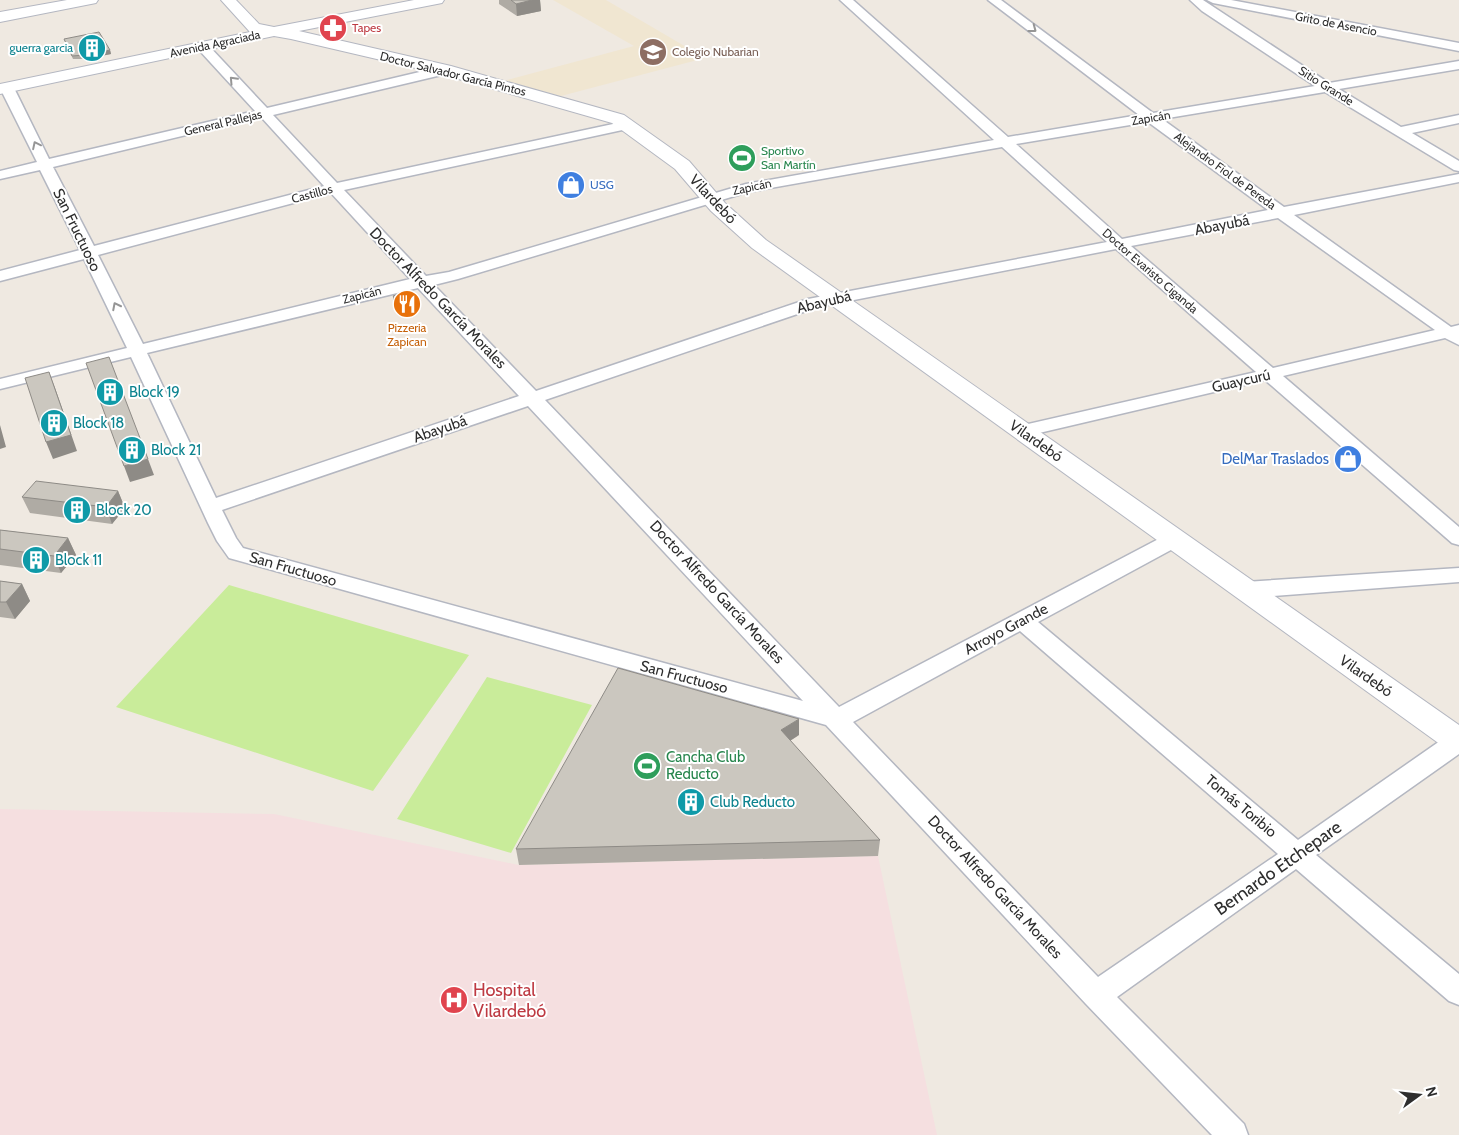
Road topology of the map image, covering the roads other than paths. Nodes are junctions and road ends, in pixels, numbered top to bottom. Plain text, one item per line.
1 (91, 0) edge
2 (228, 0) edge
3 (430, 0) edge
4 (437, 0) edge
5 (846, 0) edge
6 (994, 0) edge
7 (1196, 0) edge
8 (1213, 0) edge
9 (0, 17) edge
10 (276, 31) junction
11 (1435, 44) junction
12 (1459, 46) edge
13 (203, 47) junction
14 (1459, 51) edge
15 (1459, 66) edge
16 (445, 70) junction
17 (2, 83) edge
18 (1326, 87) junction
19 (264, 113) junction
20 (1152, 118) junction
21 (1459, 119) edge
22 (627, 125) junction
23 (1400, 131) junction
24 (1004, 142) junction
25 (45, 165) junction
26 (1459, 167) edge
27 (0, 175) edge
28 (1459, 178) edge
29 (334, 188) junction
30 (710, 198) junction
31 (1282, 213) junction
32 (1120, 245) junction
33 (89, 253) junction
34 (0, 276) edge
35 (421, 281) junction
36 (834, 298) junction
37 (1456, 334) edge
38 (138, 350) junction
39 (1268, 374) junction
40 (0, 384) edge
41 (533, 398) junction
42 (1022, 431) junction
43 (211, 507) junction
44 (1459, 538) edge
45 (1175, 539) junction
46 (1459, 575) edge
47 (1245, 590) junction
48 (1022, 621) junction
49 (837, 719) junction
50 (1459, 741) edge
51 (1298, 854) junction
52 (1459, 992) edge
53 (1096, 995) junction
54 (1233, 1135) edge

1 - 9 street
2 - 10 street
3 - 4 street, Avenida Agraciada
3 - 10 street, Avenida Agraciada
5 - 24 street, Doctor Evaristo Ciganda
6 -> 20 street, Alejandro Fiol de Pereda
7 - 18 street, Sitio Grande
8 - 11 street, Grito de Asencio
10 - 13 street, Avenida Agraciada
10 - 16 street, Doctor Salvador García Pintos
11 - 12 street, Grito de Asencio
11 - 14 street
13 - 17 street, Avenida Agraciada
19 -> 13 street, Doctor Alfredo García Morales
15 - 18 street, Zapicán
16 - 19 street, General Pallejas
16 - 22 street, Doctor Salvador García Pintos
25 -> 17 street, San Fructuoso
18 - 20 street, Zapicán
18 - 23 street, Sitio Grande
19 - 25 street, General Pallejas
19 - 29 street, Doctor Alfredo García Morales
20 - 24 street, Zapicán
20 - 31 street, Alejandro Fiol de Pereda
21 - 23 street
22 - 29 street, Castillos
22 - 30 street, Vilardebó
23 - 26 street, Sitio Grande
24 - 30 street, Zapicán
24 - 32 street, Doctor Evaristo Ciganda
25 - 27 street, General Pallejas
25 - 33 street, San Fructuoso
28 - 31 street, Abayubá
29 - 33 street, Castillos
29 - 35 street, Doctor Alfredo García Morales
30 - 35 street, Zapicán
30 - 36 street, Vilardebó
31 - 32 street, Abayubá
31 - 37 street, Alejandro Fiol de Pereda
32 - 36 street, Abayubá
32 - 39 street, Doctor Evaristo Ciganda
33 - 34 street, Castillos
38 -> 33 street, San Fructuoso
35 - 38 street, Zapicán
35 - 41 street, Doctor Alfredo García Morales
36 - 41 street, Abayubá
36 - 42 street, Vilardebó
37 - 39 street, Guaycurú
38 - 40 street, Zapicán
38 - 43 street, San Fructuoso
39 - 42 street, Guaycurú
39 - 44 street, Doctor Evaristo Ciganda
41 - 43 street, Abayubá
41 - 49 street, Doctor Alfredo García Morales
42 - 45 street, Vilardebó
43 - 49 street, San Fructuoso
45 - 47 street, Vilardebó
45 - 48 street, Arroyo Grande
46 - 47 street
47 - 50 street, Vilardebó
48 - 49 street, Arroyo Grande
48 - 51 street, Tomás Toribio
49 - 53 street, Doctor Alfredo García Morales
50 - 51 street, Bernardo Etchepare
51 - 52 street, Tomás Toribio
51 - 53 street, Bernardo Etchepare
53 - 54 street, Doctor Alfredo García Morales

